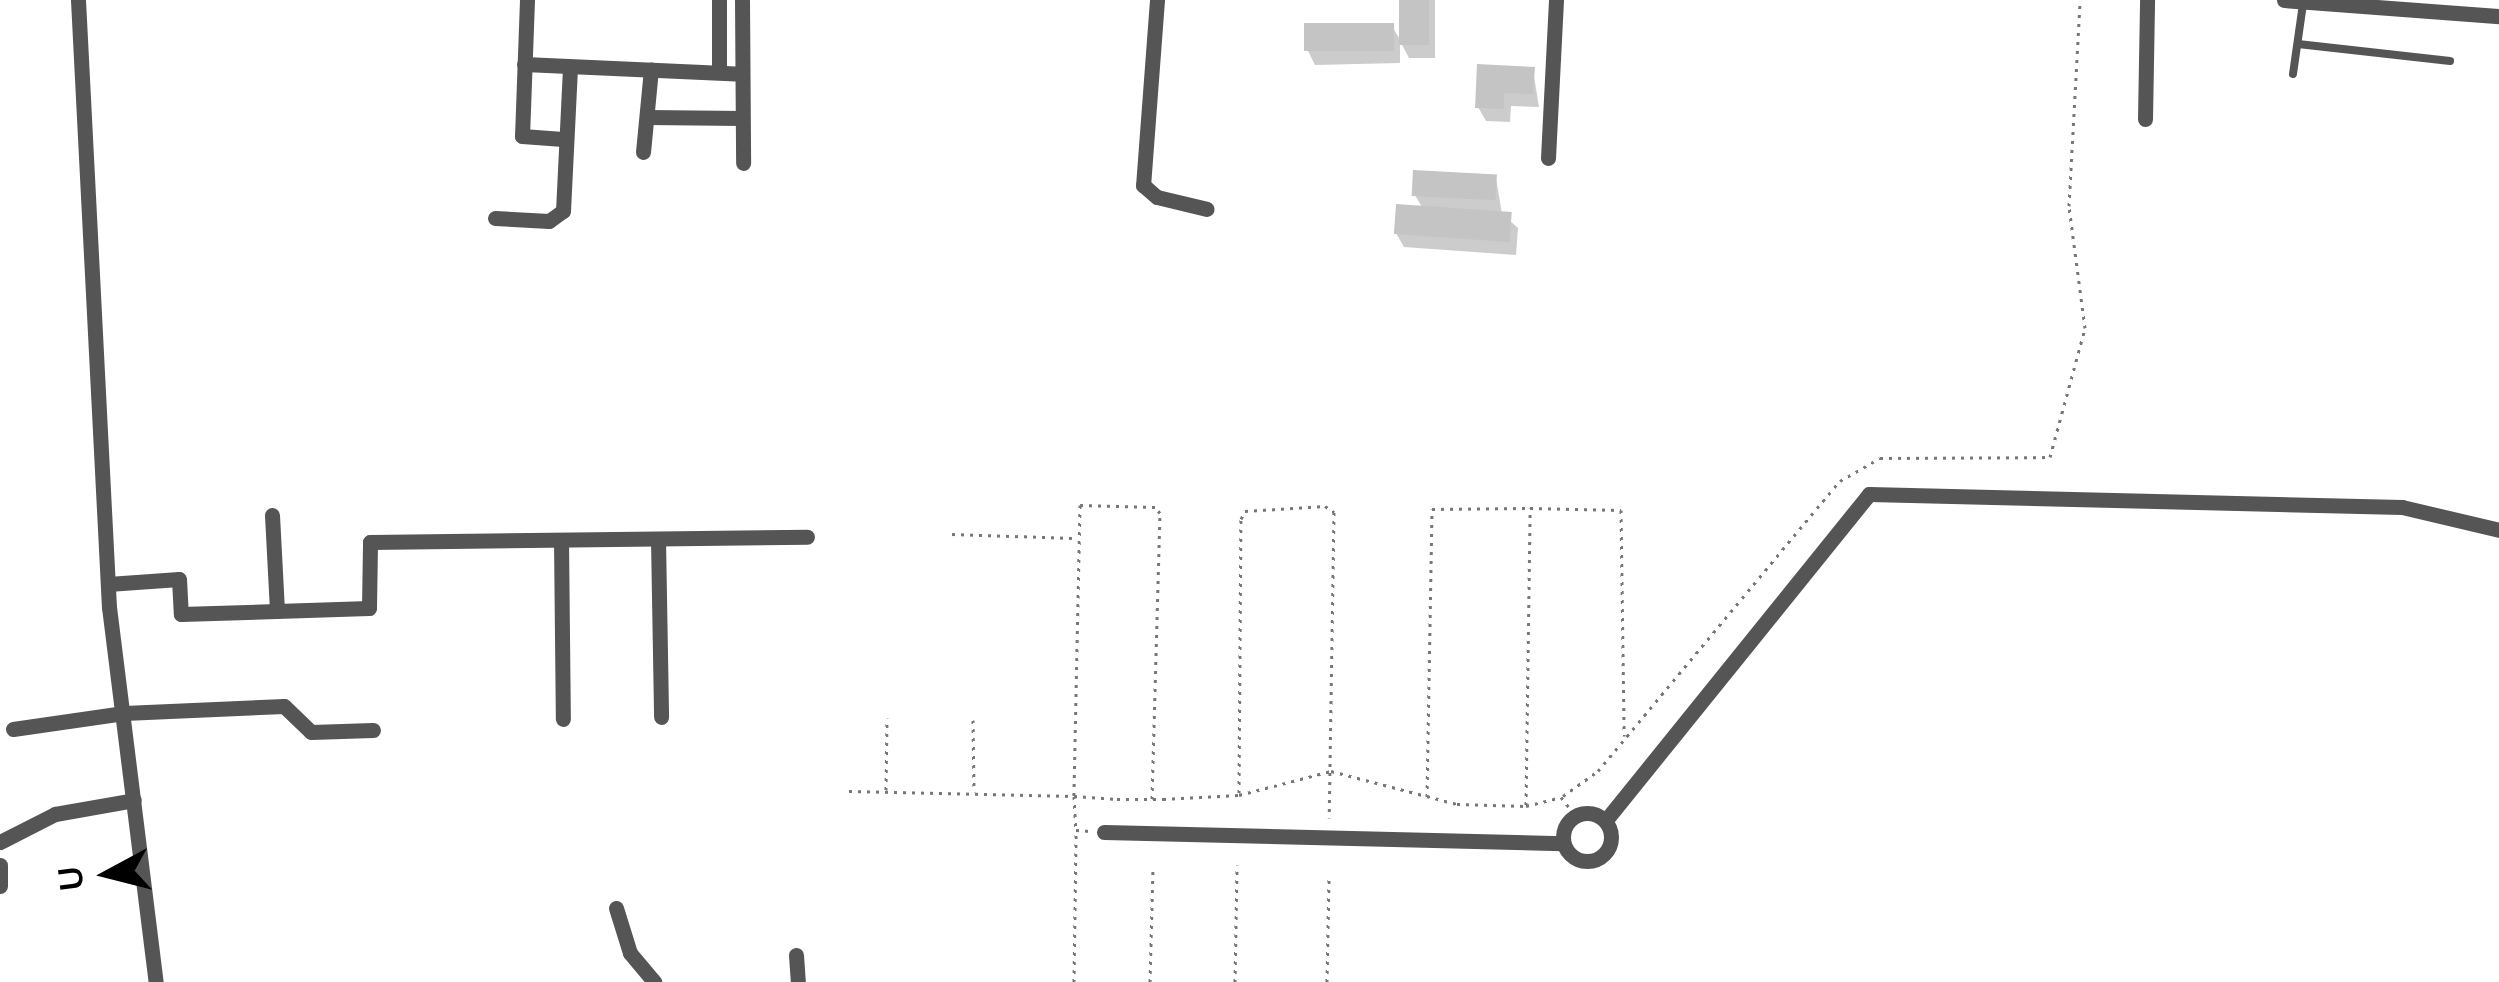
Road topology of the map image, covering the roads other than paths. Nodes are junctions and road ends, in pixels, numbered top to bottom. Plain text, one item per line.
1 (77, 0) edge
2 (526, 0) edge
3 (719, 0) edge
4 (742, 0) edge
5 (1157, 0) edge
6 (1556, 0) edge
7 (2147, 0) edge
8 (2284, 0) edge
9 (2303, 2) edge
10 (2499, 16) edge
11 (2298, 44) junction
12 (2450, 61) dead end
13 (524, 64) junction
14 (570, 68) junction
15 (651, 69) junction
16 (719, 72) junction
17 (741, 74) junction
18 (2293, 74) dead end
19 (647, 116) junction
20 (742, 118) junction
21 (2145, 118) dead end
22 (563, 139) junction
23 (643, 152) dead end
24 (1549, 158) dead end
25 (742, 163) dead end
26 (1207, 209) dead end
27 (495, 218) dead end
28 (272, 515) dead end
29 (2499, 530) edge
30 (807, 537) dead end
31 (658, 539) junction
32 (561, 540) junction
33 (108, 584) junction
34 (278, 611) junction
35 (124, 713) junction
36 (661, 717) dead end
37 (563, 718) dead end
38 (13, 729) dead end
39 (373, 730) dead end
40 (134, 800) junction
41 (1606, 820) junction
42 (1104, 832) road end
43 (0, 842) edge
44 (1563, 843) junction
45 (0, 865) edge
46 (0, 886) edge
47 (616, 908) dead end
48 (796, 955) dead end
49 (156, 982) edge
50 (655, 982) edge
51 (798, 982) edge

1 - 33 street
2 - 13 street
3 - 16 street
4 - 17 street
5 - 26 street
6 - 24 street
7 - 21 street
8 - 9 street
9 - 10 street
9 - 11 lane
11 - 12 lane
11 - 18 lane
13 - 14 street
13 - 22 street
14 - 15 street
14 - 22 street
15 - 16 street
15 - 19 street
16 - 17 street
17 - 20 street
19 - 20 street
19 - 23 street
20 - 25 street
22 - 27 street
28 - 34 street
29 - 41 street
30 - 31 street
31 - 32 street
31 - 36 street
32 - 34 street
32 - 37 street
33 - 34 street
33 - 35 street
35 - 38 street
35 - 39 street
35 - 40 street
40 - 43 street
40 - 49 street
41 - 44 street
41 - 44 street
42 - 44 street
45 - 46 street
47 - 50 street
48 - 51 street

